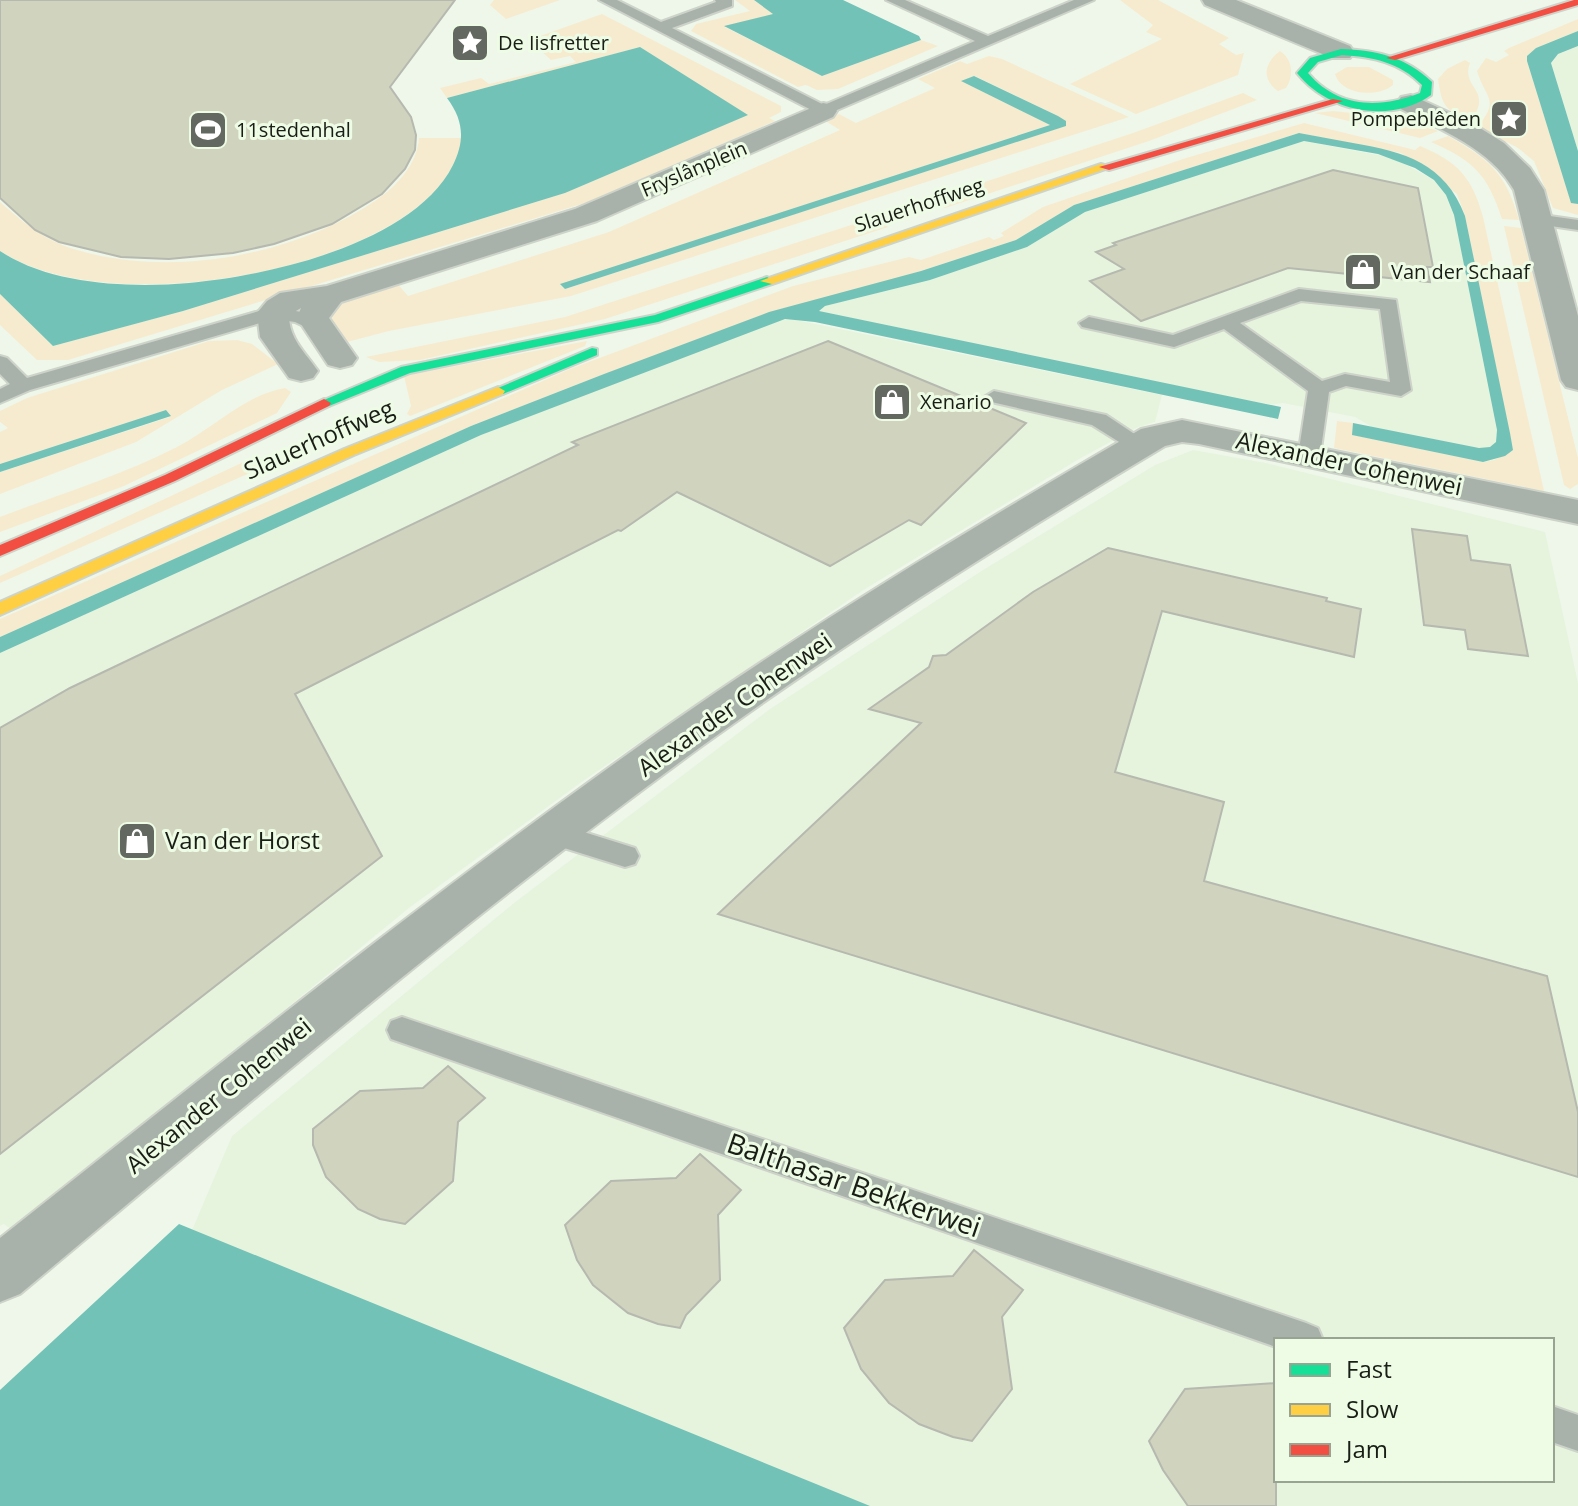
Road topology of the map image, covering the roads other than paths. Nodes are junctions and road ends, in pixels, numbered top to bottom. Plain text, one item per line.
1 (606, 0) edge
2 (722, 0) edge
3 (893, 0) edge
4 (1087, 0) edge
5 (1212, 0) edge
6 (1578, 2) edge
7 (1556, 11) junction
8 (661, 27) junction
9 (987, 41) junction
10 (1341, 52) junction
11 (1391, 58) junction
12 (1431, 67) junction
13 (1297, 84) junction
14 (1337, 101) junction
15 (1411, 103) junction
16 (823, 111) junction
17 (1150, 152) junction
18 (1536, 219) junction
19 (1578, 225) edge
20 (305, 311) junction
21 (658, 318) junction
22 (1226, 322) junction
23 (1089, 323) dead end
24 (0, 362) edge
25 (355, 370) junction
26 (301, 371) joint
27 (1578, 380) edge
28 (23, 386) junction
29 (1319, 389) junction
30 (0, 397) edge
31 (994, 397) dead end
32 (390, 404) dead end
33 (307, 411) junction
34 (375, 422) dead end
35 (1140, 445) junction
36 (1309, 456) junction
37 (273, 485) junction
38 (1578, 512) edge
39 (0, 551) edge
40 (0, 609) edge
41 (555, 834) junction
42 (625, 856) dead end
43 (402, 1030) dead end
44 (0, 1274) edge
45 (1300, 1338) edge
46 (1554, 1425) edge
47 (1578, 1433) edge

1 - 8 lane
2 - 8 lane
3 - 9 lane
4 - 9 lane
5 - 10 street
5 - 13 street
6 - 7 main road
7 - 11 main road
7 - 12 main road
8 - 16 lane
9 - 16 lane
10 - 11 main road
10 - 13 main road, Slauerhoffweg
11 - 12 main road
12 - 15 main road
13 - 14 main road
13 - 17 main road, Slauerhoffweg
14 - 15 main road
14 - 17 main road, Slauerhoffweg
15 - 18 street
16 - 20 street, Fryslânplein
17 - 21 main road, Slauerhoffweg
18 - 19 lane
18 - 27 street
20 - 25 street
20 - 26 street
20 - 28 lane, Fryslânplein
21 - 25 main road, Slauerhoffweg
21 - 37 main road, Slauerhoffweg
22 - 23 lane
22 - 29 lane
22 - 29 lane
24 - 28 lane
25 - 32 main road
25 - 33 main road, Slauerhoffweg
26 - 33 main road
28 - 30 lane, Fryslânplein
29 - 36 lane
31 - 35 lane
33 - 39 main road, Slauerhoffweg
34 - 37 main road
35 - 36 street, Alexander Cohenwei
35 - 41 street, Alexander Cohenwei
36 - 38 street, Alexander Cohenwei
37 - 40 main road, Slauerhoffweg
41 - 42 lane
41 - 44 street, Alexander Cohenwei
43 - 45 lane, Balthasar Bekkerwei
46 - 47 lane

